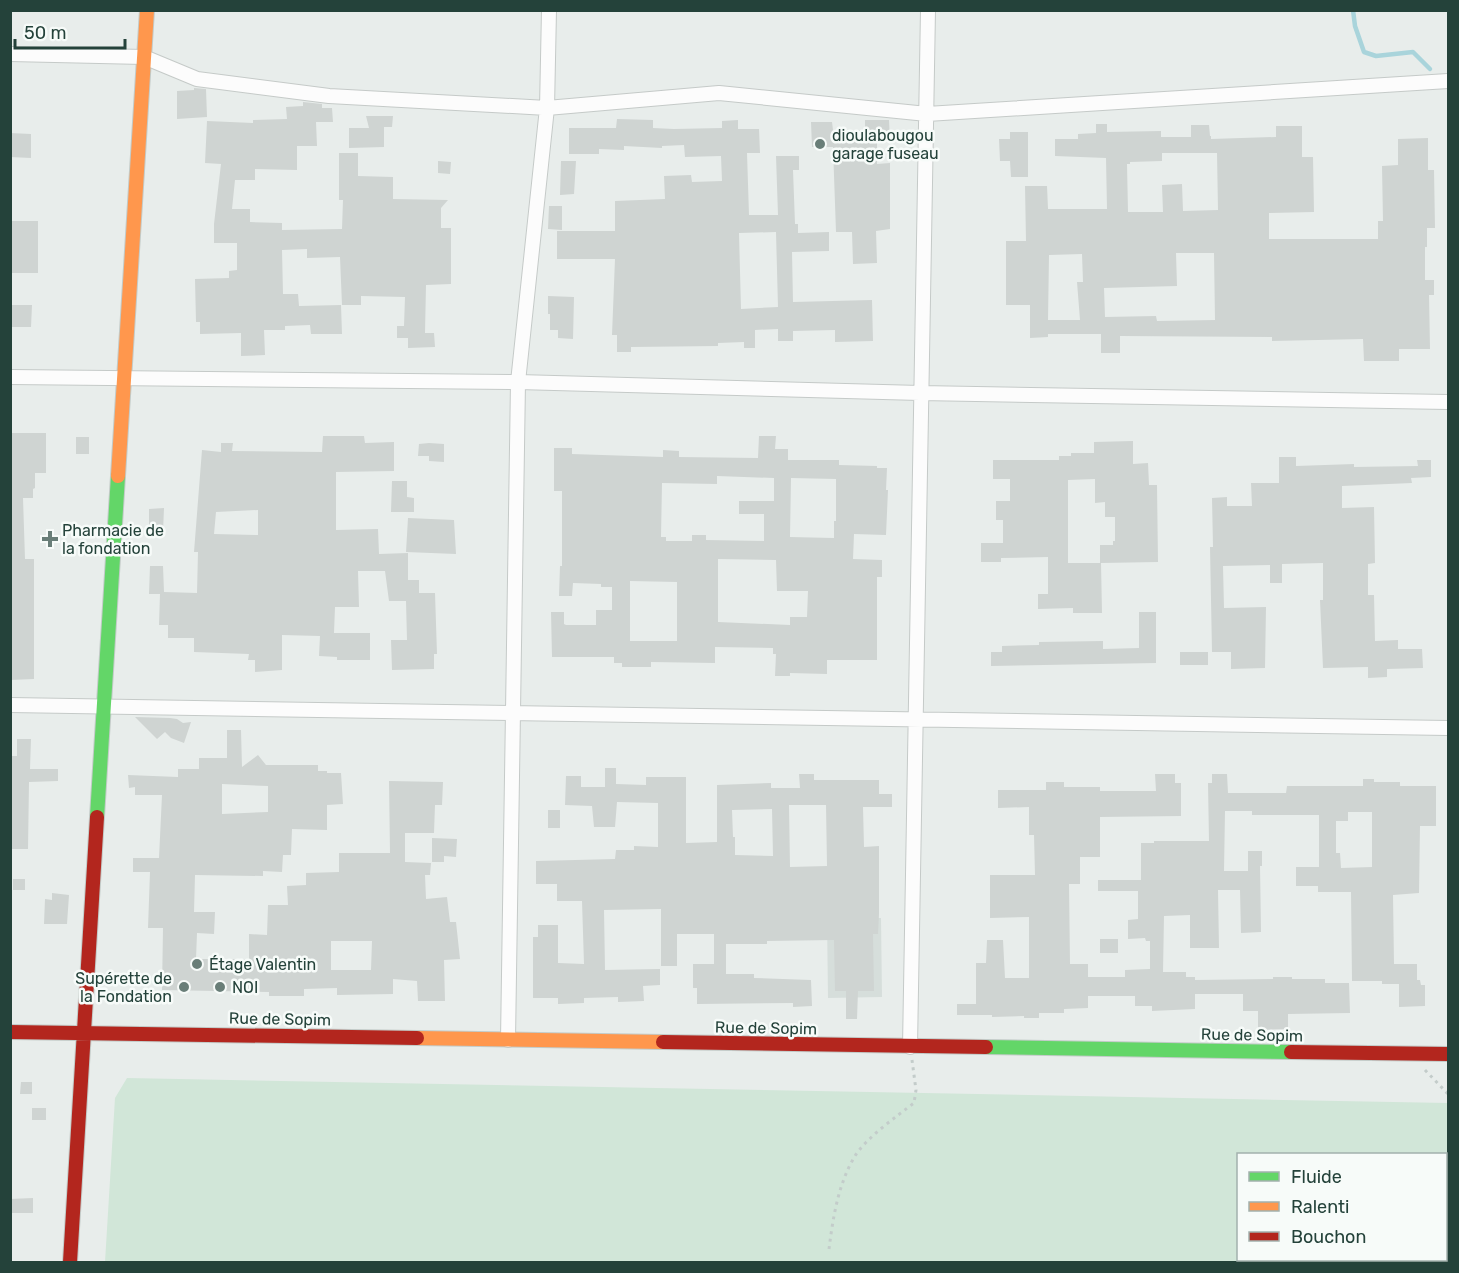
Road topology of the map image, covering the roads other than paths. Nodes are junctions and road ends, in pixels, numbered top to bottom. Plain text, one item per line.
1 (147, 10) edge
2 (549, 10) edge
3 (928, 10) edge
4 (10, 54) edge
5 (144, 57) junction
6 (1449, 81) edge
7 (547, 108) junction
8 (927, 114) junction
9 (10, 377) edge
10 (125, 380) junction
11 (518, 382) junction
12 (920, 393) junction
13 (1449, 402) edge
14 (10, 705) edge
15 (104, 706) junction
16 (513, 714) junction
17 (915, 720) junction
18 (1449, 728) edge
19 (10, 1032) edge
20 (83, 1032) junction
21 (508, 1040) junction
22 (910, 1047) junction
23 (1449, 1054) edge
24 (70, 1263) edge

1 - 5 street
2 - 7 street
3 - 8 street
4 - 5 street
5 - 7 street
5 - 10 street
6 - 8 street
7 - 8 street
7 - 11 street
8 - 12 street
9 - 10 street
10 - 11 street
10 - 15 street
11 - 12 street
11 - 16 street
12 - 13 street
12 - 17 street
14 - 15 street
15 - 16 street
15 - 20 street
16 - 17 street
16 - 21 street
17 - 18 street
17 - 22 street
19 - 20 street, Rue de Sopim
20 - 21 street, Rue de Sopim
20 - 24 street
21 - 22 street, Rue de Sopim
22 - 23 street, Rue de Sopim

